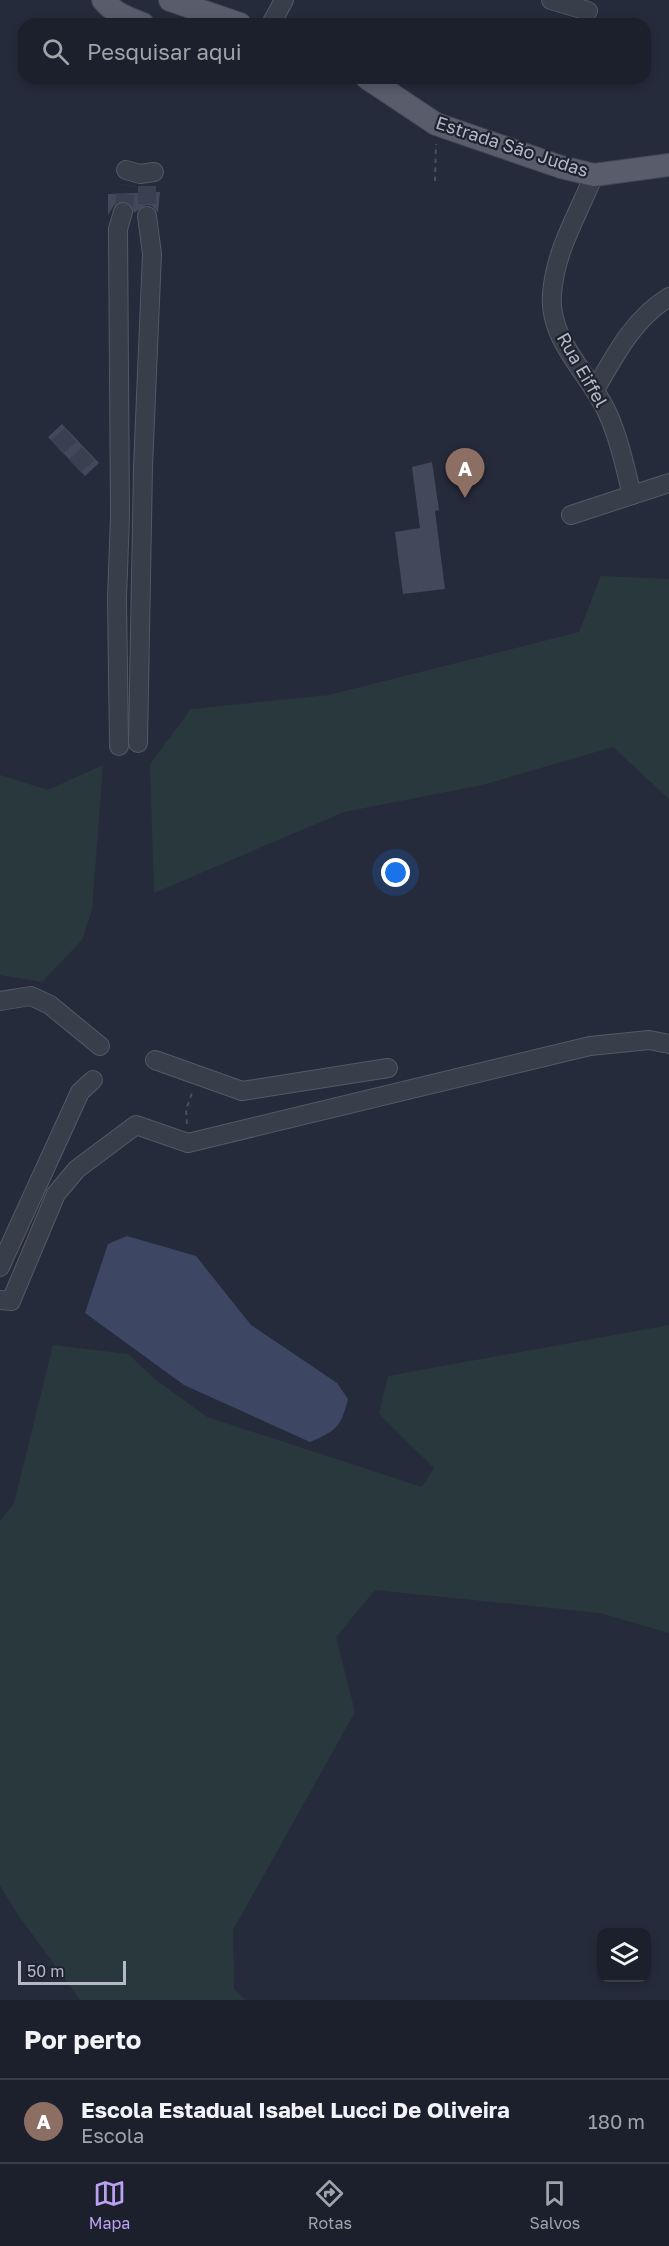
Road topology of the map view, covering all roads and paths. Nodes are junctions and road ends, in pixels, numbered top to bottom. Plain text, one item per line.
1 (103, 0) edge
2 (170, 0) edge
3 (284, 0) edge
4 (551, 0) edge
5 (587, 12) edge
6 (221, 16) edge
7 (127, 18) edge
8 (274, 18) edge
9 (376, 84) edge
10 (436, 124) junction
11 (669, 165) edge
12 (126, 170) dead end
13 (154, 172) dead end
14 (594, 175) junction
15 (435, 180) dead end
16 (669, 297) edge
17 (595, 390) junction
18 (669, 483) edge
19 (632, 495) junction
20 (571, 514) dead end
21 (138, 743) dead end
22 (119, 746) dead end
23 (0, 1001) edge
24 (669, 1044) edge
25 (100, 1046) dead end
26 (155, 1060) dead end
27 (388, 1068) dead end
28 (203, 1079) junction
29 (93, 1080) dead end
30 (195, 1141) junction
31 (0, 1266) edge
32 (0, 1300) edge

1 - 7 main road
2 - 6 main road
3 - 8 street
4 - 5 street
9 - 10 main road, Estrada São Judas
10 - 14 main road, Estrada São Judas
10 - 15 path
11 - 14 main road, Estrada São Judas
12 - 13 street
14 - 17 street, Rua Eiffel
16 - 17 street
17 - 19 street, Rua Eiffel
18 - 19 street
19 - 20 street
21 - 22 street
23 - 25 street
24 - 30 street
26 - 28 street
27 - 28 street
28 - 30 path
29 - 31 street
30 - 32 street

